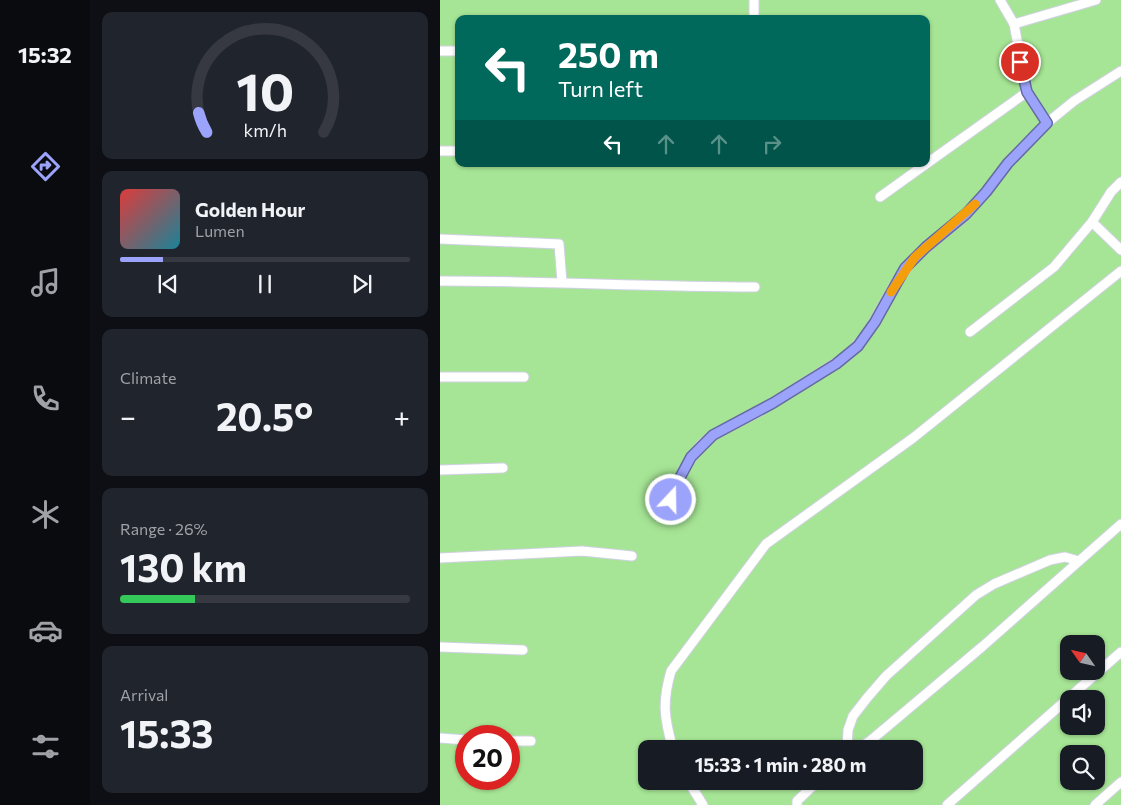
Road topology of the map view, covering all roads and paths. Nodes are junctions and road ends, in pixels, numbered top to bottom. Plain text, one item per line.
1 (754, 0) edge
2 (1000, 0) edge
3 (1096, 0) edge
4 (754, 15) edge
5 (1014, 24) junction
6 (440, 51) edge
7 (455, 51) edge
8 (1121, 71) edge
9 (1027, 92) junction
10 (1047, 123) junction
11 (440, 151) edge
12 (455, 151) edge
13 (930, 161) edge
14 (922, 167) edge
15 (1121, 182) edge
16 (880, 198) dead end
17 (1092, 222) junction
18 (440, 238) edge
19 (1121, 250) edge
20 (1121, 271) edge
21 (440, 281) edge
22 (562, 282) junction
23 (755, 287) dead end
24 (970, 332) dead end
25 (440, 377) edge
26 (524, 377) dead end
27 (503, 468) dead end
28 (440, 470) edge
29 (671, 500) dead end
30 (1121, 524) edge
31 (632, 556) dead end
32 (440, 558) edge
33 (1079, 561) junction
34 (440, 647) edge
35 (523, 650) dead end
36 (1121, 652) edge
37 (440, 738) edge
38 (455, 739) edge
39 (670, 740) edge
40 (847, 740) edge
41 (871, 740) edge
42 (520, 742) edge
43 (531, 742) dead end
44 (1121, 782) edge
45 (694, 790) edge
46 (809, 790) edge
47 (703, 805) edge
48 (797, 805) edge
49 (947, 805) edge
50 (1095, 805) edge

1 - 4 lane
2 - 5 lane
3 - 5 lane
5 - 9 lane
6 - 7 lane
8 - 10 lane
9 - 10 lane
9 - 13 lane
10 - 29 lane
11 - 12 lane
14 - 16 lane
15 - 17 lane
17 - 19 lane
17 - 24 lane
18 - 22 lane
20 - 39 lane
21 - 22 lane
22 - 23 lane
25 - 26 lane
27 - 28 lane
30 - 33 lane
31 - 32 lane
33 - 40 lane
33 - 41 lane
34 - 35 lane
36 - 49 lane
37 - 38 lane
42 - 43 lane
44 - 50 lane
45 - 47 lane
46 - 48 lane

